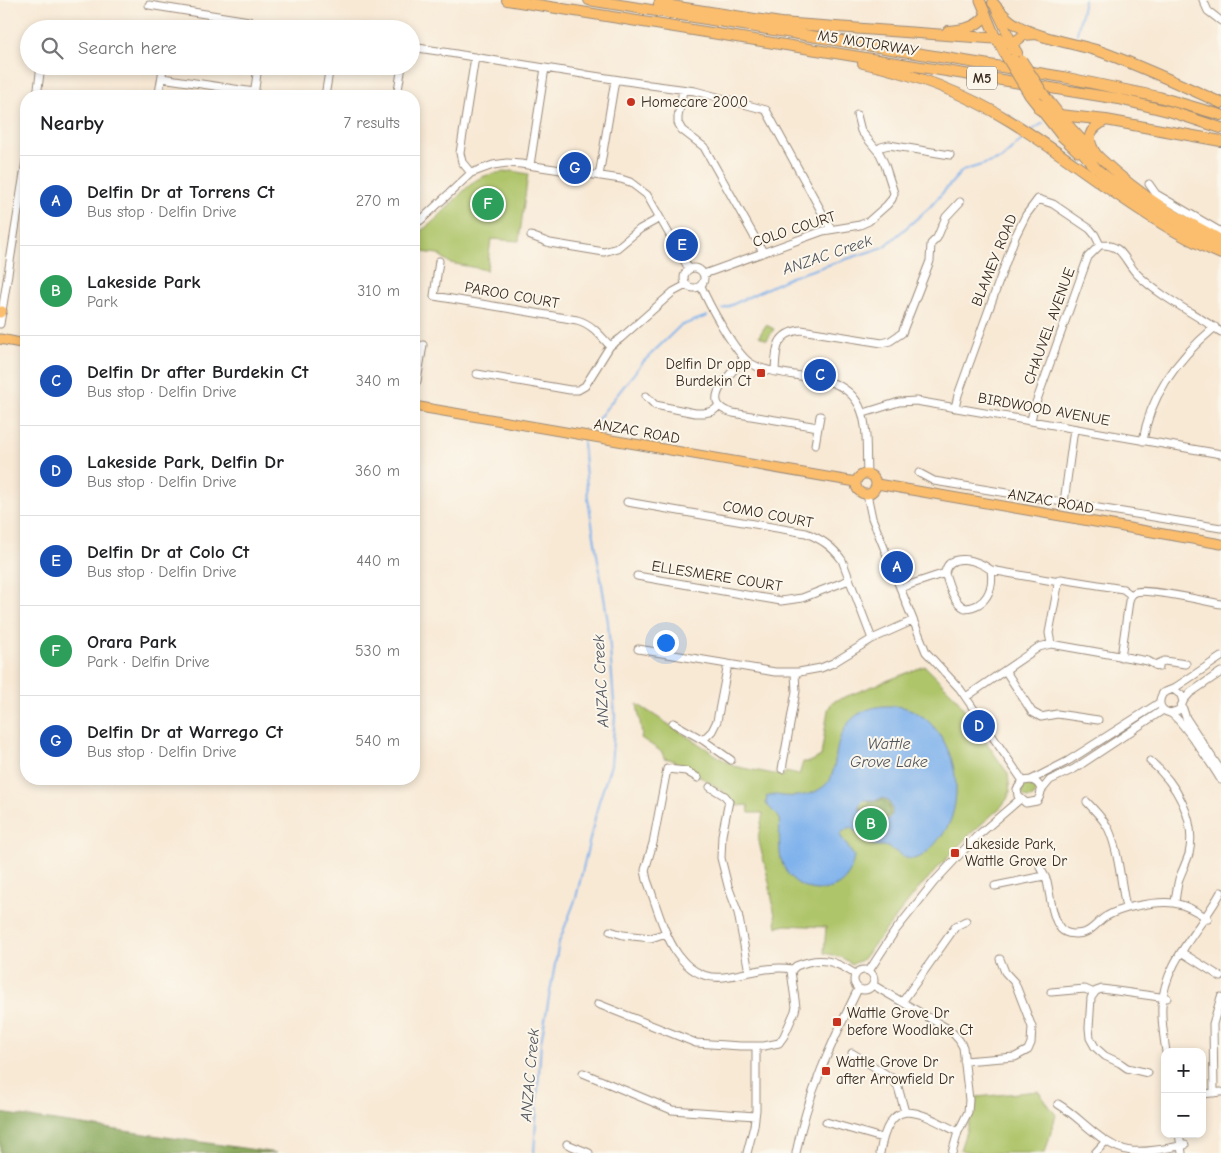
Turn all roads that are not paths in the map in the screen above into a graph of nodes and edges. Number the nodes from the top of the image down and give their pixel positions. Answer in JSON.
{"nodes":[{"id":1,"x":507,"y":0,"type":"edge"},
{"id":2,"x":589,"y":0,"type":"edge"},
{"id":3,"x":631,"y":0,"type":"edge"},
{"id":4,"x":980,"y":0,"type":"edge"},
{"id":5,"x":1203,"y":0,"type":"edge"},
{"id":6,"x":992,"y":2,"type":"edge"},
{"id":7,"x":149,"y":5,"type":"dead end"},
{"id":8,"x":986,"y":15,"type":"junction"},
{"id":9,"x":243,"y":20,"type":"edge"},
{"id":10,"x":1221,"y":21,"type":"edge"},
{"id":11,"x":927,"y":34,"type":"junction"},
{"id":12,"x":1042,"y":35,"type":"junction"},
{"id":13,"x":744,"y":38,"type":"junction"},
{"id":14,"x":996,"y":38,"type":"junction"},
{"id":15,"x":420,"y":48,"type":"edge"},
{"id":16,"x":1013,"y":53,"type":"junction"},
{"id":17,"x":475,"y":57,"type":"junction"},
{"id":18,"x":545,"y":68,"type":"junction"},
{"id":19,"x":40,"y":75,"type":"edge"},
{"id":20,"x":162,"y":75,"type":"edge"},
{"id":21,"x":257,"y":75,"type":"edge"},
{"id":22,"x":328,"y":75,"type":"edge"},
{"id":23,"x":400,"y":75,"type":"edge"},
{"id":24,"x":162,"y":78,"type":"junction"},
{"id":25,"x":615,"y":80,"type":"junction"},
{"id":26,"x":38,"y":90,"type":"edge"},
{"id":27,"x":160,"y":90,"type":"edge"},
{"id":28,"x":231,"y":90,"type":"edge"},
{"id":29,"x":255,"y":90,"type":"edge"},
{"id":30,"x":326,"y":90,"type":"edge"},
{"id":31,"x":398,"y":90,"type":"edge"},
{"id":32,"x":683,"y":90,"type":"junction"},
{"id":33,"x":1037,"y":96,"type":"junction"},
{"id":34,"x":1221,"y":104,"type":"edge"},
{"id":35,"x":1039,"y":109,"type":"junction"},
{"id":36,"x":857,"y":115,"type":"dead end"},
{"id":37,"x":1055,"y":115,"type":"junction"},
{"id":38,"x":1221,"y":115,"type":"edge"},
{"id":39,"x":1106,"y":120,"type":"junction"},
{"id":40,"x":1221,"y":128,"type":"edge"},
{"id":41,"x":1221,"y":141,"type":"edge"},
{"id":42,"x":877,"y":150,"type":"junction"},
{"id":43,"x":950,"y":155,"type":"dead end"},
{"id":44,"x":1098,"y":156,"type":"junction"},
{"id":45,"x":530,"y":165,"type":"junction"},
{"id":46,"x":1095,"y":167,"type":"junction"},
{"id":47,"x":472,"y":173,"type":"junction"},
{"id":48,"x":599,"y":176,"type":"junction"},
{"id":49,"x":1149,"y":184,"type":"dead end"},
{"id":50,"x":20,"y":197,"type":"edge"},
{"id":51,"x":960,"y":202,"type":"dead end"},
{"id":52,"x":660,"y":218,"type":"junction"},
{"id":53,"x":420,"y":221,"type":"edge"},
{"id":54,"x":831,"y":229,"type":"junction"},
{"id":55,"x":1221,"y":232,"type":"edge"},
{"id":56,"x":531,"y":236,"type":"dead end"},
{"id":57,"x":1221,"y":240,"type":"edge"},
{"id":58,"x":1100,"y":245,"type":"junction"},
{"id":59,"x":1221,"y":249,"type":"edge"},
{"id":60,"x":763,"y":252,"type":"junction"},
{"id":61,"x":1221,"y":254,"type":"edge"},
{"id":62,"x":439,"y":261,"type":"dead end"},
{"id":63,"x":689,"y":269,"type":"junction"},
{"id":64,"x":704,"y":274,"type":"junction"},
{"id":65,"x":686,"y":285,"type":"junction"},
{"id":66,"x":701,"y":286,"type":"junction"},
{"id":67,"x":1,"y":312,"type":"edge"},
{"id":68,"x":0,"y":324,"type":"edge"},
{"id":69,"x":1218,"y":330,"type":"edge"},
{"id":70,"x":0,"y":340,"type":"edge"},
{"id":71,"x":20,"y":343,"type":"edge"},
{"id":72,"x":424,"y":345,"type":"dead end"},
{"id":73,"x":610,"y":346,"type":"junction"},
{"id":74,"x":420,"y":355,"type":"edge"},
{"id":75,"x":744,"y":358,"type":"junction"},
{"id":76,"x":775,"y":372,"type":"junction"},
{"id":77,"x":477,"y":374,"type":"dead end"},
{"id":78,"x":646,"y":396,"type":"dead end"},
{"id":79,"x":719,"y":406,"type":"junction"},
{"id":80,"x":420,"y":407,"type":"edge"},
{"id":81,"x":955,"y":408,"type":"junction"},
{"id":82,"x":864,"y":413,"type":"junction"},
{"id":83,"x":820,"y":416,"type":"dead end"},
{"id":84,"x":1031,"y":421,"type":"junction"},
{"id":85,"x":818,"y":427,"type":"junction"},
{"id":86,"x":1074,"y":429,"type":"junction"},
{"id":87,"x":1143,"y":441,"type":"junction"},
{"id":88,"x":816,"y":445,"type":"dead end"},
{"id":89,"x":1220,"y":452,"type":"edge"},
{"id":90,"x":867,"y":473,"type":"junction"},
{"id":91,"x":919,"y":473,"type":"dead end"},
{"id":92,"x":856,"y":482,"type":"junction"},
{"id":93,"x":877,"y":484,"type":"junction"},
{"id":94,"x":867,"y":494,"type":"junction"},
{"id":95,"x":627,"y":502,"type":"dead end"},
{"id":96,"x":1064,"y":502,"type":"junction"},
{"id":97,"x":1221,"y":528,"type":"edge"},
{"id":98,"x":1221,"y":544,"type":"edge"},
{"id":99,"x":991,"y":570,"type":"junction"},
{"id":100,"x":945,"y":573,"type":"junction"},
{"id":101,"x":637,"y":576,"type":"dead end"},
{"id":102,"x":849,"y":580,"type":"junction"},
{"id":103,"x":1059,"y":582,"type":"junction"},
{"id":104,"x":900,"y":588,"type":"junction"},
{"id":105,"x":1131,"y":595,"type":"junction"},
{"id":106,"x":1221,"y":604,"type":"edge"},
{"id":107,"x":912,"y":621,"type":"junction"},
{"id":108,"x":872,"y":639,"type":"junction"},
{"id":109,"x":1051,"y":644,"type":"junction"},
{"id":110,"x":638,"y":649,"type":"dead end"},
{"id":111,"x":1121,"y":656,"type":"junction"},
{"id":112,"x":1221,"y":658,"type":"edge"},
{"id":113,"x":728,"y":664,"type":"junction"},
{"id":114,"x":1186,"y":664,"type":"dead end"},
{"id":115,"x":1005,"y":670,"type":"junction"},
{"id":116,"x":1221,"y":672,"type":"edge"},
{"id":117,"x":795,"y":673,"type":"junction"},
{"id":118,"x":1173,"y":690,"type":"junction"},
{"id":119,"x":966,"y":697,"type":"junction"},
{"id":120,"x":1159,"y":703,"type":"junction"},
{"id":121,"x":1183,"y":703,"type":"junction"},
{"id":122,"x":1167,"y":712,"type":"junction"},
{"id":123,"x":1098,"y":720,"type":"dead end"},
{"id":124,"x":673,"y":723,"type":"dead end"},
{"id":125,"x":703,"y":740,"type":"junction"},
{"id":126,"x":731,"y":760,"type":"dead end"},
{"id":127,"x":1150,"y":761,"type":"dead end"},
{"id":128,"x":1219,"y":768,"type":"edge"},
{"id":129,"x":782,"y":770,"type":"dead end"},
{"id":130,"x":698,"y":778,"type":"dead end"},
{"id":131,"x":1027,"y":780,"type":"junction"},
{"id":132,"x":1221,"y":780,"type":"edge"},
{"id":133,"x":710,"y":787,"type":"dead end"},
{"id":134,"x":1041,"y":790,"type":"junction"},
{"id":135,"x":1020,"y":800,"type":"junction"},
{"id":136,"x":1087,"y":802,"type":"dead end"},
{"id":137,"x":1040,"y":867,"type":"dead end"},
{"id":138,"x":1044,"y":876,"type":"junction"},
{"id":139,"x":995,"y":886,"type":"dead end"},
{"id":140,"x":1221,"y":896,"type":"edge"},
{"id":141,"x":1175,"y":902,"type":"junction"},
{"id":142,"x":1126,"y":908,"type":"junction"},
{"id":143,"x":1207,"y":918,"type":"junction"},
{"id":144,"x":966,"y":921,"type":"dead end"},
{"id":145,"x":610,"y":931,"type":"dead end"},
{"id":146,"x":666,"y":933,"type":"junction"},
{"id":147,"x":1183,"y":954,"type":"junction"},
{"id":148,"x":1000,"y":959,"type":"dead end"},
{"id":149,"x":792,"y":969,"type":"junction"},
{"id":150,"x":869,"y":971,"type":"junction"},
{"id":151,"x":749,"y":972,"type":"junction"},
{"id":152,"x":855,"y":974,"type":"junction"},
{"id":153,"x":1221,"y":977,"type":"edge"},
{"id":154,"x":873,"y":984,"type":"junction"},
{"id":155,"x":858,"y":989,"type":"junction"},
{"id":156,"x":1050,"y":992,"type":"dead end"},
{"id":157,"x":1094,"y":993,"type":"junction"},
{"id":158,"x":1221,"y":997,"type":"edge"},
{"id":159,"x":1165,"y":998,"type":"junction"},
{"id":160,"x":904,"y":1001,"type":"junction"},
{"id":161,"x":598,"y":1004,"type":"dead end"},
{"id":162,"x":756,"y":1046,"type":"junction"},
{"id":163,"x":1166,"y":1048,"type":"edge"},
{"id":164,"x":1170,"y":1048,"type":"edge"},
{"id":165,"x":852,"y":1053,"type":"dead end"},
{"id":166,"x":964,"y":1062,"type":"junction"},
{"id":167,"x":583,"y":1073,"type":"dead end"},
{"id":168,"x":1148,"y":1073,"type":"dead end"},
{"id":169,"x":1218,"y":1092,"type":"edge"},
{"id":170,"x":1058,"y":1104,"type":"dead end"},
{"id":171,"x":905,"y":1112,"type":"junction"},
{"id":172,"x":755,"y":1116,"type":"junction"},
{"id":173,"x":826,"y":1122,"type":"dead end"},
{"id":174,"x":958,"y":1132,"type":"junction"},
{"id":175,"x":882,"y":1138,"type":"junction"},
{"id":176,"x":1106,"y":1141,"type":"junction"},
{"id":177,"x":567,"y":1144,"type":"dead end"},
{"id":178,"x":1183,"y":1148,"type":"edge"},
{"id":179,"x":589,"y":1153,"type":"edge"},
{"id":180,"x":747,"y":1153,"type":"edge"},
{"id":181,"x":796,"y":1153,"type":"edge"},
{"id":182,"x":880,"y":1153,"type":"edge"},
{"id":183,"x":952,"y":1153,"type":"edge"},
{"id":184,"x":1095,"y":1153,"type":"edge"},
{"id":185,"x":1186,"y":1153,"type":"edge"}],
"edges":[{"from":1,"to":13,"type":"highway","name":"M5 MOTORWAY","number":"M5"},
{"from":2,"to":38,"type":"highway","name":"M5 MOTORWAY","number":"M5"},
{"from":3,"to":11,"type":"highway"},
{"from":4,"to":8,"type":"main road"},
{"from":5,"to":10,"type":"street"},
{"from":6,"to":12,"type":"highway"},
{"from":6,"to":16,"type":"main road"},
{"from":7,"to":9,"type":"street"},
{"from":8,"to":11,"type":"highway"},
{"from":8,"to":14,"type":"main road"},
{"from":11,"to":14,"type":"highway"},
{"from":12,"to":16,"type":"highway"},
{"from":12,"to":34,"type":"highway"},
{"from":13,"to":40,"type":"highway","name":"M5 MOTORWAY","number":"M5"},
{"from":13,"to":61,"type":"highway"},
{"from":14,"to":16,"type":"highway"},
{"from":15,"to":17,"type":"street"},
{"from":16,"to":33,"type":"highway","bridge":true},
{"from":17,"to":18,"type":"street"},
{"from":17,"to":47,"type":"street"},
{"from":18,"to":25,"type":"street"},
{"from":18,"to":45,"type":"street"},
{"from":19,"to":26,"type":"street"},
{"from":20,"to":24,"type":"street"},
{"from":21,"to":29,"type":"street"},
{"from":22,"to":30,"type":"street"},
{"from":23,"to":31,"type":"street"},
{"from":24,"to":27,"type":"street"},
{"from":24,"to":28,"type":"street"},
{"from":25,"to":32,"type":"street"},
{"from":25,"to":48,"type":"street"},
{"from":32,"to":54,"type":"street"},
{"from":32,"to":60,"type":"street"},
{"from":33,"to":35,"type":"main road"},
{"from":33,"to":37,"type":"highway"},
{"from":35,"to":37,"type":"highway"},
{"from":35,"to":46,"type":"main road"},
{"from":36,"to":42,"type":"street","name":"COLO COURT"},
{"from":37,"to":39,"type":"highway"},
{"from":37,"to":44,"type":"main road"},
{"from":37,"to":46,"type":"highway"},
{"from":39,"to":41,"type":"highway"},
{"from":39,"to":44,"type":"highway"},
{"from":42,"to":43,"type":"street"},
{"from":42,"to":54,"type":"street","name":"COLO COURT"},
{"from":44,"to":57,"type":"main road"},
{"from":45,"to":47,"type":"street"},
{"from":45,"to":48,"type":"street"},
{"from":46,"to":59,"type":"main road"},
{"from":47,"to":53,"type":"street"},
{"from":48,"to":52,"type":"street"},
{"from":49,"to":55,"type":"street"},
{"from":50,"to":67,"type":"street"},
{"from":51,"to":76,"type":"street"},
{"from":52,"to":56,"type":"street"},
{"from":52,"to":63,"type":"street"},
{"from":54,"to":60,"type":"street","name":"COLO COURT"},
{"from":58,"to":69,"type":"street"},
{"from":58,"to":81,"type":"street","name":"BLAMEY ROAD"},
{"from":58,"to":84,"type":"street","name":"CHAUVEL AVENUE"},
{"from":60,"to":64,"type":"street","name":"COLO COURT"},
{"from":62,"to":73,"type":"street","name":"PAROO COURT"},
{"from":63,"to":64,"type":"street"},
{"from":63,"to":65,"type":"street"},
{"from":64,"to":66,"type":"street"},
{"from":65,"to":66,"type":"street"},
{"from":65,"to":73,"type":"street"},
{"from":66,"to":75,"type":"street"},
{"from":67,"to":68,"type":"street"},
{"from":69,"to":87,"type":"street"},
{"from":70,"to":71,"type":"main road"},
{"from":72,"to":74,"type":"street"},
{"from":73,"to":77,"type":"street"},
{"from":75,"to":76,"type":"street"},
{"from":75,"to":79,"type":"street"},
{"from":76,"to":82,"type":"street"},
{"from":78,"to":79,"type":"street"},
{"from":79,"to":85,"type":"street"},
{"from":80,"to":92,"type":"main road","name":"ANZAC ROAD"},
{"from":81,"to":82,"type":"street","name":"BIRDWOOD AVENUE"},
{"from":81,"to":84,"type":"street","name":"BIRDWOOD AVENUE"},
{"from":82,"to":90,"type":"street"},
{"from":83,"to":85,"type":"street"},
{"from":84,"to":86,"type":"street","name":"BIRDWOOD AVENUE"},
{"from":85,"to":88,"type":"street"},
{"from":86,"to":87,"type":"street","name":"BIRDWOOD AVENUE"},
{"from":86,"to":96,"type":"street"},
{"from":87,"to":89,"type":"street","name":"BIRDWOOD AVENUE"},
{"from":90,"to":92,"type":"main road"},
{"from":90,"to":93,"type":"main road"},
{"from":91,"to":96,"type":"street"},
{"from":92,"to":94,"type":"main road"},
{"from":93,"to":94,"type":"main road"},
{"from":93,"to":98,"type":"main road","name":"ANZAC ROAD"},
{"from":94,"to":104,"type":"street"},
{"from":95,"to":102,"type":"street","name":"COMO COURT"},
{"from":96,"to":97,"type":"street"},
{"from":99,"to":100,"type":"street"},
{"from":99,"to":100,"type":"street"},
{"from":99,"to":103,"type":"street"},
{"from":100,"to":104,"type":"street"},
{"from":101,"to":102,"type":"street","name":"ELLESMERE COURT"},
{"from":102,"to":108,"type":"street","name":"COMO COURT"},
{"from":103,"to":105,"type":"street"},
{"from":103,"to":109,"type":"street"},
{"from":104,"to":107,"type":"street"},
{"from":105,"to":106,"type":"street"},
{"from":105,"to":111,"type":"street"},
{"from":107,"to":108,"type":"street"},
{"from":107,"to":119,"type":"street"},
{"from":108,"to":117,"type":"street"},
{"from":109,"to":111,"type":"street"},
{"from":109,"to":115,"type":"street"},
{"from":110,"to":113,"type":"street"},
{"from":111,"to":114,"type":"street"},
{"from":112,"to":118,"type":"street"},
{"from":113,"to":117,"type":"street"},
{"from":113,"to":125,"type":"street"},
{"from":115,"to":119,"type":"street"},
{"from":115,"to":123,"type":"street"},
{"from":116,"to":121,"type":"street"},
{"from":117,"to":129,"type":"street"},
{"from":118,"to":120,"type":"street"},
{"from":118,"to":121,"type":"street"},
{"from":119,"to":131,"type":"street"},
{"from":120,"to":122,"type":"street"},
{"from":120,"to":131,"type":"street"},
{"from":121,"to":122,"type":"street"},
{"from":121,"to":128,"type":"street"},
{"from":122,"to":128,"type":"street"},
{"from":122,"to":134,"type":"street"},
{"from":124,"to":125,"type":"street"},
{"from":125,"to":126,"type":"street"},
{"from":127,"to":141,"type":"street"},
{"from":128,"to":132,"type":"street"},
{"from":130,"to":146,"type":"street"},
{"from":131,"to":134,"type":"street"},
{"from":131,"to":135,"type":"street"},
{"from":133,"to":151,"type":"street"},
{"from":134,"to":135,"type":"street"},
{"from":135,"to":150,"type":"street"},
{"from":136,"to":142,"type":"street"},
{"from":137,"to":138,"type":"street"},
{"from":138,"to":139,"type":"street"},
{"from":138,"to":142,"type":"street"},
{"from":140,"to":143,"type":"street"},
{"from":141,"to":142,"type":"street"},
{"from":141,"to":143,"type":"street"},
{"from":143,"to":147,"type":"street"},
{"from":144,"to":160,"type":"street"},
{"from":145,"to":146,"type":"street"},
{"from":146,"to":151,"type":"street"},
{"from":147,"to":153,"type":"street"},
{"from":147,"to":159,"type":"street"},
{"from":148,"to":166,"type":"street"},
{"from":149,"to":151,"type":"street"},
{"from":149,"to":152,"type":"street"},
{"from":149,"to":162,"type":"street"},
{"from":150,"to":152,"type":"street"},
{"from":150,"to":154,"type":"street"},
{"from":152,"to":155,"type":"street"},
{"from":154,"to":155,"type":"street"},
{"from":154,"to":160,"type":"street"},
{"from":155,"to":181,"type":"street"},
{"from":156,"to":157,"type":"street"},
{"from":157,"to":159,"type":"street"},
{"from":157,"to":168,"type":"street"},
{"from":158,"to":169,"type":"street"},
{"from":159,"to":163,"type":"street"},
{"from":159,"to":164,"type":"street"},
{"from":160,"to":166,"type":"street"},
{"from":161,"to":162,"type":"street"},
{"from":162,"to":172,"type":"street"},
{"from":165,"to":171,"type":"street"},
{"from":166,"to":174,"type":"street"},
{"from":167,"to":172,"type":"street"},
{"from":170,"to":176,"type":"street"},
{"from":171,"to":174,"type":"street"},
{"from":171,"to":175,"type":"street"},
{"from":172,"to":180,"type":"street"},
{"from":173,"to":175,"type":"street"},
{"from":174,"to":183,"type":"street"},
{"from":175,"to":182,"type":"street"},
{"from":176,"to":178,"type":"street"},
{"from":176,"to":184,"type":"street"},
{"from":177,"to":179,"type":"street"},
{"from":178,"to":185,"type":"street"}]}
